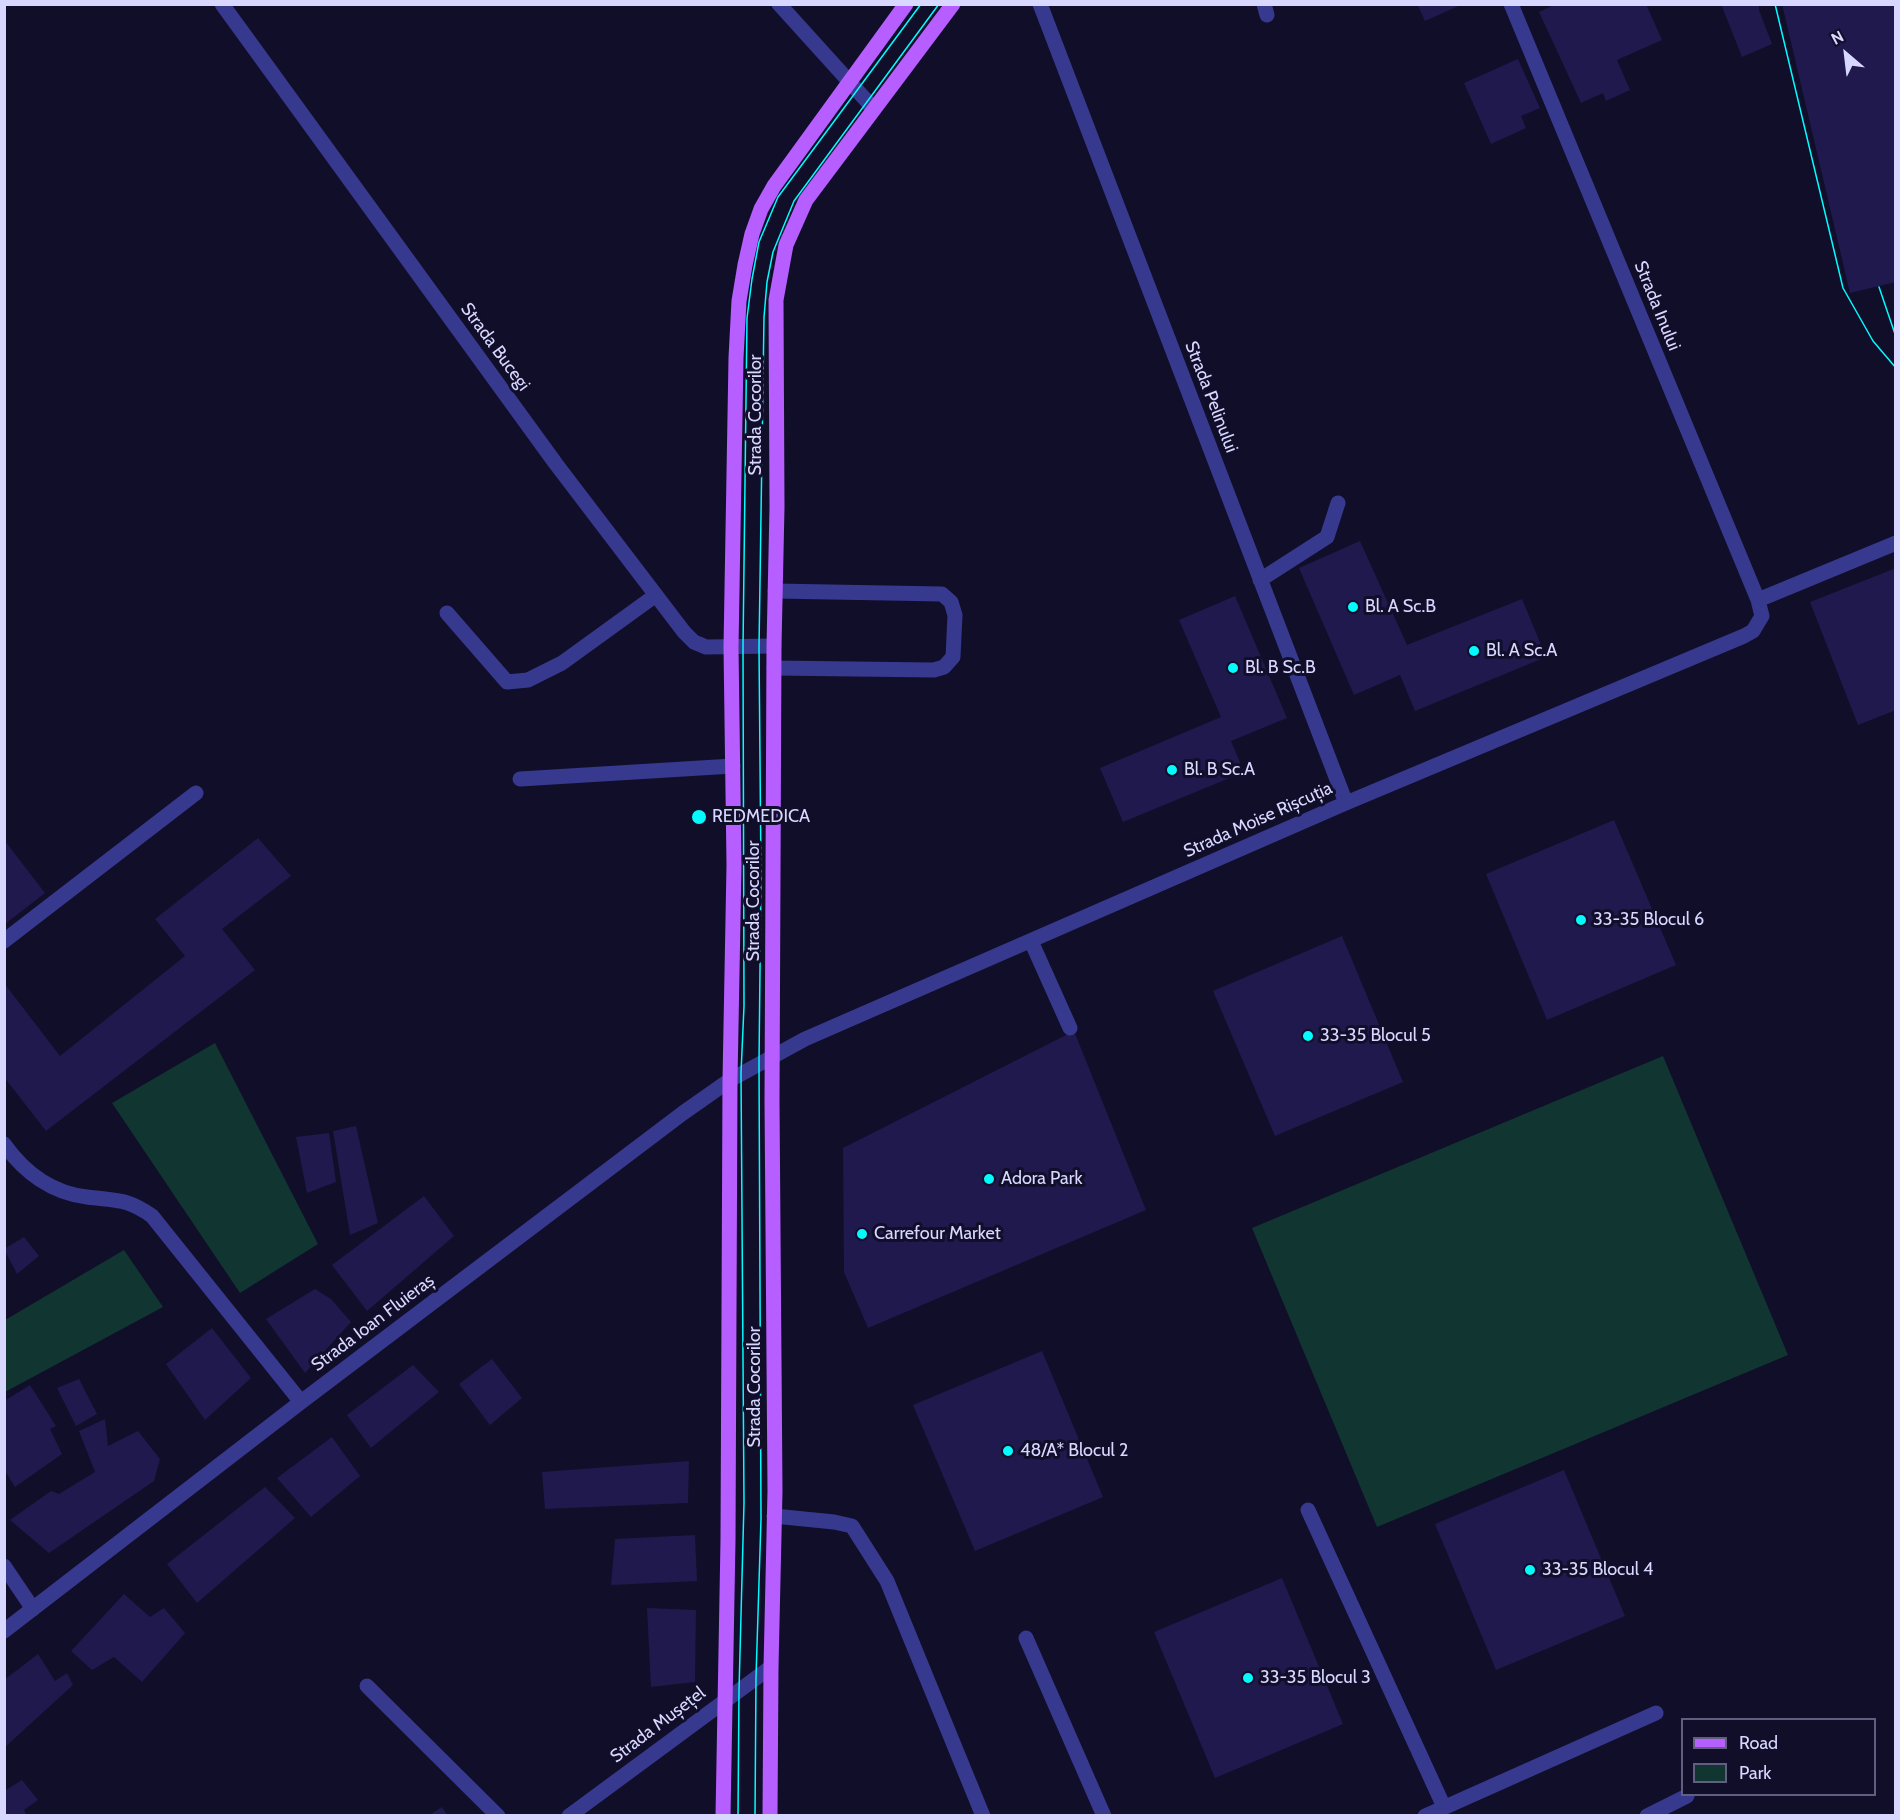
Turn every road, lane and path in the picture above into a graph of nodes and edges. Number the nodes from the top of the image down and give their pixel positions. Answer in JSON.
{"nodes":[{"id":1,"x":222,"y":4,"type":"edge"},
{"id":2,"x":779,"y":4,"type":"edge"},
{"id":3,"x":906,"y":4,"type":"edge"},
{"id":4,"x":953,"y":4,"type":"edge"},
{"id":5,"x":1040,"y":4,"type":"edge"},
{"id":6,"x":1511,"y":4,"type":"edge"},
{"id":7,"x":850,"y":83,"type":"junction"},
{"id":8,"x":874,"y":109,"type":"junction"},
{"id":9,"x":1338,"y":503,"type":"dead end"},
{"id":10,"x":1896,"y":543,"type":"edge"},
{"id":11,"x":1260,"y":580,"type":"junction"},
{"id":12,"x":775,"y":591,"type":"junction"},
{"id":13,"x":656,"y":595,"type":"junction"},
{"id":14,"x":1758,"y":600,"type":"junction"},
{"id":15,"x":447,"y":613,"type":"dead end"},
{"id":16,"x":1759,"y":624,"type":"joint"},
{"id":17,"x":774,"y":646,"type":"junction"},
{"id":18,"x":731,"y":647,"type":"junction"},
{"id":19,"x":774,"y":668,"type":"junction"},
{"id":20,"x":733,"y":766,"type":"junction"},
{"id":21,"x":520,"y":779,"type":"dead end"},
{"id":22,"x":196,"y":793,"type":"dead end"},
{"id":23,"x":1346,"y":803,"type":"junction"},
{"id":24,"x":4,"y":941,"type":"edge"},
{"id":25,"x":1031,"y":941,"type":"junction"},
{"id":26,"x":1070,"y":1028,"type":"dead end"},
{"id":27,"x":773,"y":1056,"type":"junction"},
{"id":28,"x":730,"y":1080,"type":"junction"},
{"id":29,"x":4,"y":1144,"type":"edge"},
{"id":30,"x":301,"y":1402,"type":"junction"},
{"id":31,"x":1308,"y":1510,"type":"dead end"},
{"id":32,"x":774,"y":1516,"type":"junction"},
{"id":33,"x":4,"y":1566,"type":"edge"},
{"id":34,"x":33,"y":1609,"type":"junction"},
{"id":35,"x":4,"y":1631,"type":"edge"},
{"id":36,"x":1026,"y":1638,"type":"dead end"},
{"id":37,"x":771,"y":1667,"type":"junction"},
{"id":38,"x":367,"y":1686,"type":"dead end"},
{"id":39,"x":725,"y":1699,"type":"junction"},
{"id":40,"x":1656,"y":1713,"type":"dead end"},
{"id":41,"x":1687,"y":1796,"type":"edge"},
{"id":42,"x":1444,"y":1807,"type":"junction"},
{"id":43,"x":498,"y":1815,"type":"edge"},
{"id":44,"x":569,"y":1815,"type":"edge"},
{"id":45,"x":723,"y":1815,"type":"edge"},
{"id":46,"x":770,"y":1815,"type":"edge"},
{"id":47,"x":982,"y":1815,"type":"edge"},
{"id":48,"x":1104,"y":1815,"type":"edge"},
{"id":49,"x":1425,"y":1815,"type":"edge"},
{"id":50,"x":1647,"y":1815,"type":"edge"}],
"edges":[{"from":1,"to":13,"type":"street","name":"Strada Bucegi"},
{"from":2,"to":7,"type":"street"},
{"from":3,"to":7,"type":"main road","name":"Strada Cocorilor"},
{"from":4,"to":8,"type":"main road","name":"Strada Cocorilor"},
{"from":5,"to":11,"type":"street","name":"Strada Pelinului"},
{"from":6,"to":14,"type":"street","name":"Strada Inului"},
{"from":7,"to":8,"type":"street"},
{"from":7,"to":18,"type":"main road","name":"Strada Cocorilor"},
{"from":8,"to":12,"type":"main road","name":"Strada Cocorilor"},
{"from":9,"to":11,"type":"street"},
{"from":10,"to":14,"type":"street"},
{"from":11,"to":23,"type":"street","name":"Strada Pelinului"},
{"from":12,"to":17,"type":"main road","name":"Strada Cocorilor"},
{"from":12,"to":19,"type":"street"},
{"from":13,"to":15,"type":"street"},
{"from":13,"to":18,"type":"street","name":"Strada Bucegi"},
{"from":14,"to":16,"type":"street","name":"Strada Inului"},
{"from":16,"to":23,"type":"street","name":"Strada Moise Rișcuția"},
{"from":17,"to":18,"type":"street","name":"Strada Bucegi"},
{"from":17,"to":19,"type":"main road","name":"Strada Cocorilor"},
{"from":18,"to":20,"type":"main road","name":"Strada Cocorilor"},
{"from":19,"to":27,"type":"main road","name":"Strada Cocorilor"},
{"from":20,"to":21,"type":"street"},
{"from":20,"to":28,"type":"main road","name":"Strada Cocorilor"},
{"from":22,"to":24,"type":"street"},
{"from":23,"to":25,"type":"street","name":"Strada Moise Rișcuția"},
{"from":25,"to":26,"type":"street"},
{"from":25,"to":27,"type":"street","name":"Strada Moise Rișcuția"},
{"from":27,"to":28,"type":"street","name":"Strada Ioan Fluieraș"},
{"from":27,"to":32,"type":"main road","name":"Strada Cocorilor"},
{"from":28,"to":30,"type":"street","name":"Strada Ioan Fluieraș"},
{"from":28,"to":39,"type":"main road","name":"Strada Cocorilor"},
{"from":29,"to":30,"type":"street"},
{"from":30,"to":34,"type":"street","name":"Strada Ioan Fluieraș"},
{"from":31,"to":42,"type":"street"},
{"from":32,"to":37,"type":"main road","name":"Strada Cocorilor"},
{"from":32,"to":47,"type":"street"},
{"from":33,"to":34,"type":"street"},
{"from":34,"to":35,"type":"street","name":"Strada Ioan Fluieraș"},
{"from":36,"to":48,"type":"street"},
{"from":37,"to":39,"type":"street","name":"Strada Mușețel"},
{"from":37,"to":46,"type":"main road","name":"Strada Cocorilor"},
{"from":38,"to":43,"type":"street"},
{"from":39,"to":44,"type":"street","name":"Strada Mușețel"},
{"from":39,"to":45,"type":"main road","name":"Strada Cocorilor"},
{"from":40,"to":42,"type":"street"},
{"from":41,"to":50,"type":"street"},
{"from":42,"to":49,"type":"street"}]}
